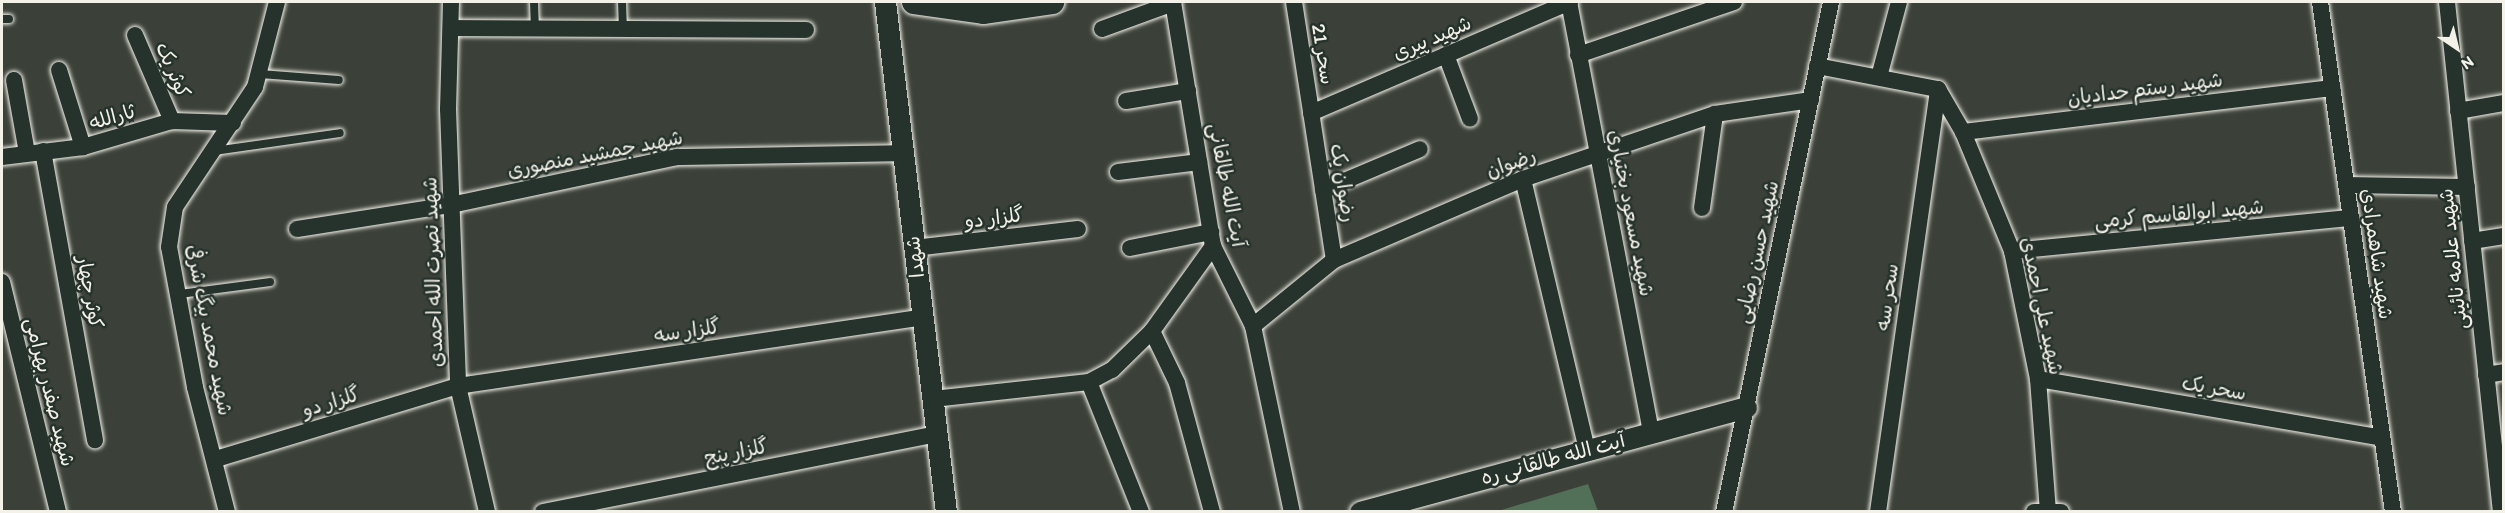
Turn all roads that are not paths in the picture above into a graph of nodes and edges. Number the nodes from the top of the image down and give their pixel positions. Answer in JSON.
{"nodes":[{"id":1,"x":278,"y":2,"type":"edge"},
{"id":2,"x":451,"y":2,"type":"edge"},
{"id":3,"x":534,"y":2,"type":"edge"},
{"id":4,"x":622,"y":2,"type":"edge"},
{"id":5,"x":885,"y":2,"type":"edge"},
{"id":6,"x":914,"y":2,"type":"edge"},
{"id":7,"x":1052,"y":2,"type":"edge"},
{"id":8,"x":1173,"y":2,"type":"edge"},
{"id":9,"x":1294,"y":2,"type":"edge"},
{"id":10,"x":1569,"y":2,"type":"edge"},
{"id":11,"x":1734,"y":2,"type":"edge"},
{"id":12,"x":1831,"y":2,"type":"edge"},
{"id":13,"x":1899,"y":2,"type":"edge"},
{"id":14,"x":2320,"y":2,"type":"edge"},
{"id":15,"x":2447,"y":2,"type":"edge"},
{"id":16,"x":453,"y":28,"type":"junction"},
{"id":17,"x":535,"y":28,"type":"junction"},
{"id":18,"x":623,"y":28,"type":"junction"},
{"id":19,"x":1102,"y":29,"type":"dead end"},
{"id":20,"x":807,"y":30,"type":"dead end"},
{"id":21,"x":135,"y":36,"type":"dead end"},
{"id":22,"x":1446,"y":55,"type":"junction"},
{"id":23,"x":1578,"y":55,"type":"junction"},
{"id":24,"x":1818,"y":66,"type":"junction"},
{"id":25,"x":59,"y":70,"type":"dead end"},
{"id":26,"x":260,"y":74,"type":"junction"},
{"id":27,"x":1879,"y":77,"type":"junction"},
{"id":28,"x":14,"y":80,"type":"dead end"},
{"id":29,"x":339,"y":81,"type":"dead end"},
{"id":30,"x":1938,"y":88,"type":"junction"},
{"id":31,"x":2332,"y":88,"type":"junction"},
{"id":32,"x":1188,"y":91,"type":"junction"},
{"id":33,"x":1810,"y":100,"type":"junction"},
{"id":34,"x":1126,"y":101,"type":"dead end"},
{"id":35,"x":2504,"y":103,"type":"edge"},
{"id":36,"x":2458,"y":111,"type":"junction"},
{"id":37,"x":1311,"y":113,"type":"junction"},
{"id":38,"x":1715,"y":114,"type":"junction"},
{"id":39,"x":1470,"y":119,"type":"dead end"},
{"id":40,"x":172,"y":121,"type":"junction"},
{"id":41,"x":233,"y":123,"type":"junction"},
{"id":42,"x":1963,"y":132,"type":"junction"},
{"id":43,"x":340,"y":133,"type":"dead end"},
{"id":44,"x":83,"y":147,"type":"junction"},
{"id":45,"x":1420,"y":148,"type":"dead end"},
{"id":46,"x":214,"y":151,"type":"junction"},
{"id":47,"x":35,"y":152,"type":"junction"},
{"id":48,"x":903,"y":153,"type":"junction"},
{"id":49,"x":1599,"y":156,"type":"junction"},
{"id":50,"x":2,"y":157,"type":"edge"},
{"id":51,"x":1199,"y":162,"type":"junction"},
{"id":52,"x":1118,"y":172,"type":"dead end"},
{"id":53,"x":1523,"y":179,"type":"junction"},
{"id":54,"x":2346,"y":184,"type":"junction"},
{"id":55,"x":2466,"y":187,"type":"junction"},
{"id":56,"x":1323,"y":190,"type":"junction"},
{"id":57,"x":451,"y":205,"type":"junction"},
{"id":58,"x":1702,"y":208,"type":"dead end"},
{"id":59,"x":2350,"y":218,"type":"junction"},
{"id":60,"x":297,"y":229,"type":"dead end"},
{"id":61,"x":1078,"y":229,"type":"dead end"},
{"id":62,"x":2504,"y":236,"type":"edge"},
{"id":63,"x":1212,"y":239,"type":"junction"},
{"id":64,"x":2472,"y":241,"type":"junction"},
{"id":65,"x":914,"y":248,"type":"junction"},
{"id":66,"x":1130,"y":248,"type":"dead end"},
{"id":67,"x":2012,"y":251,"type":"junction"},
{"id":68,"x":1334,"y":260,"type":"junction"},
{"id":69,"x":2,"y":282,"type":"edge"},
{"id":70,"x":270,"y":282,"type":"dead end"},
{"id":71,"x":180,"y":294,"type":"junction"},
{"id":72,"x":923,"y":317,"type":"junction"},
{"id":73,"x":1253,"y":326,"type":"junction"},
{"id":74,"x":1152,"y":331,"type":"junction"},
{"id":75,"x":2504,"y":372,"type":"edge"},
{"id":76,"x":2486,"y":375,"type":"junction"},
{"id":77,"x":2038,"y":379,"type":"junction"},
{"id":78,"x":1089,"y":382,"type":"junction"},
{"id":79,"x":458,"y":386,"type":"junction"},
{"id":80,"x":933,"y":399,"type":"junction"},
{"id":81,"x":1746,"y":408,"type":"junction"},
{"id":82,"x":1651,"y":432,"type":"junction"},
{"id":83,"x":937,"y":434,"type":"junction"},
{"id":84,"x":2382,"y":438,"type":"junction"},
{"id":85,"x":95,"y":440,"type":"dead end"},
{"id":86,"x":1587,"y":449,"type":"junction"},
{"id":87,"x":216,"y":459,"type":"junction"},
{"id":88,"x":2048,"y":511,"type":"edge"},
{"id":89,"x":58,"y":512,"type":"edge"},
{"id":90,"x":227,"y":512,"type":"edge"},
{"id":91,"x":487,"y":512,"type":"edge"},
{"id":92,"x":543,"y":512,"type":"edge"},
{"id":93,"x":946,"y":512,"type":"edge"},
{"id":94,"x":1140,"y":512,"type":"edge"},
{"id":95,"x":1212,"y":512,"type":"edge"},
{"id":96,"x":1292,"y":512,"type":"edge"},
{"id":97,"x":1360,"y":512,"type":"edge"},
{"id":98,"x":1724,"y":512,"type":"edge"},
{"id":99,"x":1878,"y":512,"type":"edge"},
{"id":100,"x":2392,"y":512,"type":"edge"},
{"id":101,"x":2501,"y":512,"type":"edge"}],
"edges":[{"from":1,"to":26,"type":"street","name":"شهید محمد بیگ شرفی"},
{"from":2,"to":16,"type":"street","name":"شهید نصرت الله احمدی"},
{"from":3,"to":17,"type":"lane"},
{"from":4,"to":18,"type":"lane"},
{"from":5,"to":48,"type":"street","name":"شهدا"},
{"from":6,"to":7,"type":"main road"},
{"from":8,"to":19,"type":"street"},
{"from":8,"to":32,"type":"street","name":"آیت الله طالقانی"},
{"from":9,"to":37,"type":"street","name":"سحر 21"},
{"from":10,"to":22,"type":"street","name":"شهید پیری"},
{"from":10,"to":23,"type":"street","name":"شهید مسعود بختیاری"},
{"from":11,"to":23,"type":"street"},
{"from":12,"to":24,"type":"street","name":"شهید حسن رضایی"},
{"from":13,"to":27,"type":"street"},
{"from":14,"to":31,"type":"street","name":"شهید شاهمرادی"},
{"from":15,"to":36,"type":"street","name":"شهید علامه‌ نائینی"},
{"from":16,"to":17,"type":"street"},
{"from":16,"to":57,"type":"street","name":"شهید نصرت الله احمدی"},
{"from":17,"to":18,"type":"street"},
{"from":18,"to":20,"type":"street"},
{"from":21,"to":40,"type":"street","name":"کوثر یک"},
{"from":22,"to":37,"type":"street","name":"شهید پیری"},
{"from":22,"to":39,"type":"street"},
{"from":23,"to":49,"type":"street","name":"شهید مسعود بختیاری"},
{"from":24,"to":27,"type":"street"},
{"from":24,"to":33,"type":"street","name":"شهید حسن رضایی"},
{"from":25,"to":44,"type":"street"},
{"from":26,"to":29,"type":"lane"},
{"from":26,"to":41,"type":"street","name":"شهید محمد بیگ شرفی"},
{"from":27,"to":30,"type":"street"},
{"from":28,"to":47,"type":"street","name":"کوثر چهار"},
{"from":30,"to":42,"type":"street","name":"شهید علی احمدی"},
{"from":30,"to":99,"type":"street","name":"سحر سه"},
{"from":31,"to":42,"type":"street","name":"شهید رستم حدادیان"},
{"from":31,"to":54,"type":"street","name":"شهید شاهمرادی"},
{"from":32,"to":34,"type":"street"},
{"from":32,"to":51,"type":"street","name":"آیت الله طالقانی"},
{"from":33,"to":38,"type":"street","name":"رضوان"},
{"from":33,"to":81,"type":"street","name":"شهید حسن رضایی"},
{"from":35,"to":36,"type":"street"},
{"from":36,"to":55,"type":"street","name":"شهید علامه‌ نائینی"},
{"from":37,"to":56,"type":"street","name":"رضوان یک"},
{"from":38,"to":49,"type":"street","name":"رضوان"},
{"from":38,"to":58,"type":"street"},
{"from":40,"to":41,"type":"street","name":"ثارالله"},
{"from":40,"to":44,"type":"street","name":"ثارالله"},
{"from":41,"to":46,"type":"street","name":"شهید محمد بیگ شرفی"},
{"from":42,"to":67,"type":"street","name":"شهید علی احمدی"},
{"from":43,"to":46,"type":"lane"},
{"from":44,"to":47,"type":"street","name":"ثارالله"},
{"from":45,"to":56,"type":"street"},
{"from":46,"to":71,"type":"street","name":"شهید محمد بیگ شرفی"},
{"from":47,"to":50,"type":"street","name":"ثارالله"},
{"from":47,"to":85,"type":"street","name":"کوثر چهار"},
{"from":48,"to":57,"type":"street","name":"شهید جمشید منصوری"},
{"from":48,"to":65,"type":"street","name":"شهدا"},
{"from":49,"to":53,"type":"street","name":"رضوان"},
{"from":49,"to":82,"type":"street","name":"شهید مسعود بختیاری"},
{"from":51,"to":52,"type":"street"},
{"from":51,"to":63,"type":"street","name":"آیت الله طالقانی"},
{"from":53,"to":68,"type":"street","name":"رضوان"},
{"from":53,"to":86,"type":"street"},
{"from":54,"to":55,"type":"street"},
{"from":54,"to":59,"type":"street","name":"شهید شاهمرادی"},
{"from":55,"to":64,"type":"street","name":"شهید علامه‌ نائینی"},
{"from":56,"to":68,"type":"street","name":"رضوان یک"},
{"from":57,"to":60,"type":"street","name":"شهید جمشید منصوری"},
{"from":57,"to":79,"type":"street","name":"شهید نصرت الله احمدی"},
{"from":59,"to":67,"type":"street","name":"شهید ابوالقاسم کرمی"},
{"from":59,"to":84,"type":"street","name":"شهید شاهمرادی"},
{"from":61,"to":65,"type":"street","name":"گلزار دو"},
{"from":62,"to":64,"type":"street"},
{"from":63,"to":66,"type":"street"},
{"from":63,"to":73,"type":"street","name":"آیت الله طالقانی"},
{"from":63,"to":74,"type":"street"},
{"from":64,"to":76,"type":"street","name":"شهید علامه‌ نائینی"},
{"from":65,"to":72,"type":"street","name":"شهدا"},
{"from":67,"to":77,"type":"street","name":"شهید علی احمدی"},
{"from":68,"to":73,"type":"street","name":"رضوان"},
{"from":69,"to":89,"type":"street","name":"شهید صفدر بهرامی"},
{"from":70,"to":71,"type":"lane"},
{"from":71,"to":87,"type":"street","name":"شهید محمد بیگ شرفی"},
{"from":72,"to":79,"type":"street","name":"گلزار سه"},
{"from":72,"to":80,"type":"street","name":"شهدا"},
{"from":73,"to":96,"type":"street","name":"آیت الله طالقانی"},
{"from":74,"to":78,"type":"street"},
{"from":74,"to":95,"type":"street"},
{"from":75,"to":76,"type":"street"},
{"from":76,"to":101,"type":"street","name":"شهید علامه‌ نائینی"},
{"from":77,"to":84,"type":"street","name":"سحر یک"},
{"from":77,"to":88,"type":"street","name":"شهید علی احمدی"},
{"from":78,"to":80,"type":"street"},
{"from":78,"to":94,"type":"street"},
{"from":79,"to":87,"type":"street","name":"گلزار دو"},
{"from":79,"to":91,"type":"street","name":"شهید نصرت الله احمدی"},
{"from":80,"to":83,"type":"street","name":"شهدا"},
{"from":81,"to":82,"type":"street","name":"آیت الله طالقانی ره"},
{"from":81,"to":98,"type":"street","name":"شهید حسن رضایی"},
{"from":82,"to":86,"type":"street","name":"آیت الله طالقانی ره"},
{"from":83,"to":92,"type":"street","name":"گلزار پنج"},
{"from":83,"to":93,"type":"street","name":"شهدا"},
{"from":84,"to":100,"type":"street","name":"شهید شاهمرادی"},
{"from":86,"to":97,"type":"street","name":"آیت الله طالقانی ره"},
{"from":87,"to":90,"type":"street","name":"شهید محمد بیگ شرفی"}]}
